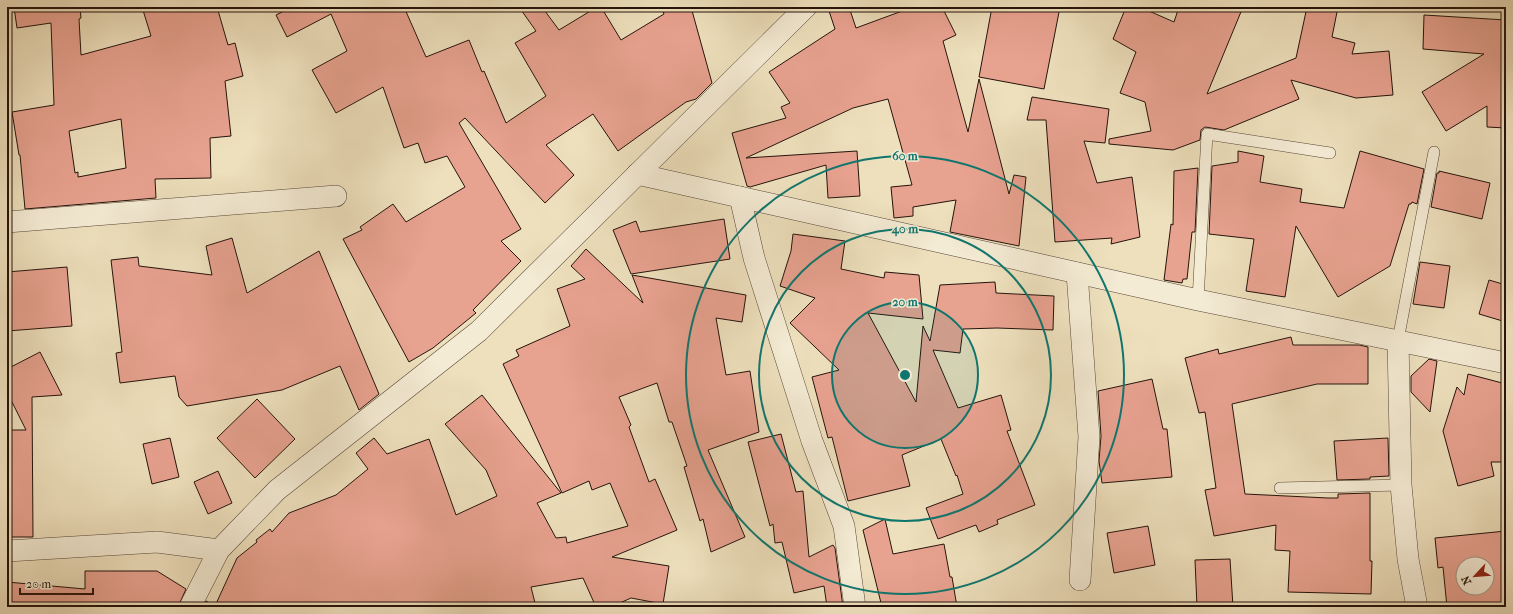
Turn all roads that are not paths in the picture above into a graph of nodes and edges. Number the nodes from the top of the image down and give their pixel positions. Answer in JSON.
{"nodes":[{"id":1,"x":806,"y":7,"type":"edge"},
{"id":2,"x":1434,"y":152,"type":"dead end"},
{"id":3,"x":1330,"y":153,"type":"dead end"},
{"id":4,"x":637,"y":174,"type":"junction"},
{"id":5,"x":336,"y":196,"type":"dead end"},
{"id":6,"x":740,"y":198,"type":"junction"},
{"id":7,"x":7,"y":222,"type":"edge"},
{"id":8,"x":1077,"y":273,"type":"junction"},
{"id":9,"x":1198,"y":300,"type":"junction"},
{"id":10,"x":1398,"y":340,"type":"junction"},
{"id":11,"x":1506,"y":363,"type":"edge"},
{"id":12,"x":1401,"y":485,"type":"junction"},
{"id":13,"x":1280,"y":488,"type":"dead end"},
{"id":14,"x":219,"y":550,"type":"junction"},
{"id":15,"x":7,"y":551,"type":"edge"},
{"id":16,"x":1080,"y":580,"type":"dead end"},
{"id":17,"x":190,"y":607,"type":"edge"},
{"id":18,"x":855,"y":607,"type":"edge"},
{"id":19,"x":1418,"y":607,"type":"edge"}],
"edges":[{"from":1,"to":4,"type":"street"},
{"from":2,"to":10,"type":"lane"},
{"from":3,"to":9,"type":"lane"},
{"from":4,"to":6,"type":"street"},
{"from":4,"to":14,"type":"street"},
{"from":5,"to":7,"type":"street"},
{"from":6,"to":8,"type":"street"},
{"from":6,"to":18,"type":"street"},
{"from":8,"to":9,"type":"street"},
{"from":8,"to":16,"type":"street"},
{"from":9,"to":10,"type":"street"},
{"from":10,"to":11,"type":"street"},
{"from":10,"to":12,"type":"street"},
{"from":12,"to":13,"type":"lane"},
{"from":12,"to":19,"type":"street"},
{"from":14,"to":15,"type":"street"},
{"from":14,"to":17,"type":"street"}]}
